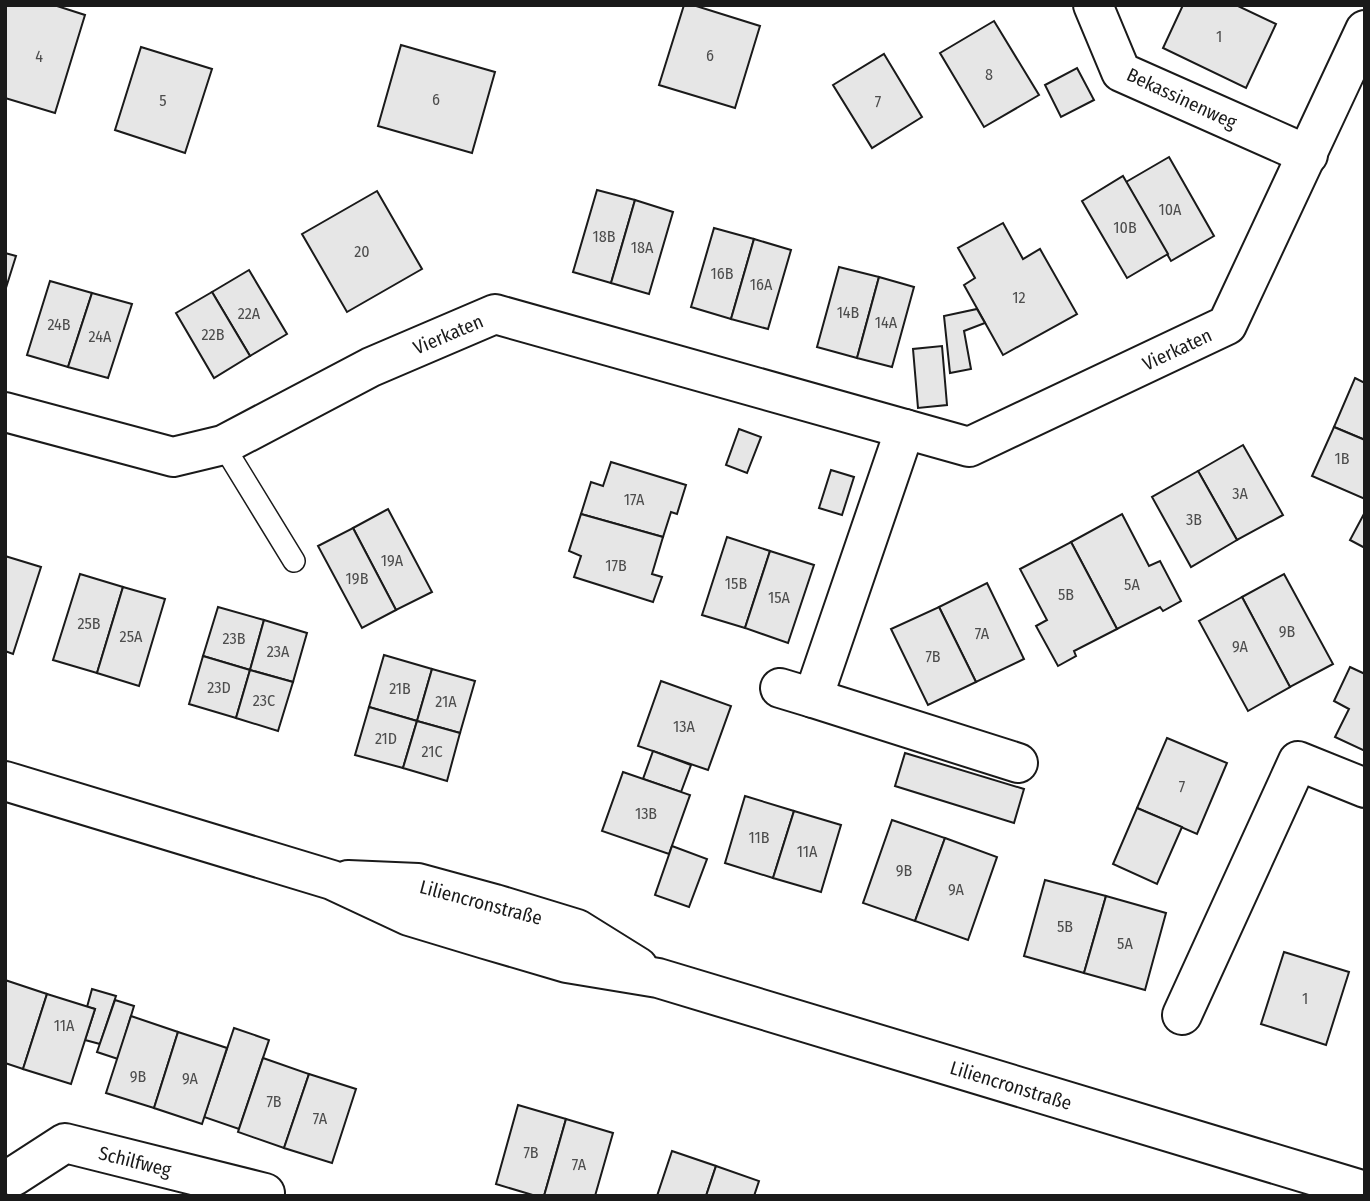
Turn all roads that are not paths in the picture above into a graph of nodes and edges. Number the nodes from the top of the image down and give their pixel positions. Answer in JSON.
{"nodes":[{"id":1,"x":1093,"y":5,"type":"edge"},
{"id":2,"x":1365,"y":30,"type":"edge"},
{"id":3,"x":1308,"y":155,"type":"junction"},
{"id":4,"x":5,"y":412,"type":"edge"},
{"id":5,"x":905,"y":429,"type":"junction"},
{"id":6,"x":223,"y":445,"type":"junction"},
{"id":7,"x":295,"y":561,"type":"dead end"},
{"id":8,"x":1018,"y":763,"type":"dead end"},
{"id":9,"x":5,"y":781,"type":"edge"},
{"id":10,"x":1365,"y":788,"type":"edge"},
{"id":11,"x":1182,"y":1015,"type":"dead end"},
{"id":12,"x":13,"y":1182,"type":"edge"},
{"id":13,"x":1365,"y":1191,"type":"edge"},
{"id":14,"x":265,"y":1193,"type":"dead end"}],
"edges":[{"from":1,"to":3,"type":"street","name":"Bekassinenweg"},
{"from":2,"to":3,"type":"street","name":"Vierkaten"},
{"from":3,"to":5,"type":"street","name":"Vierkaten"},
{"from":4,"to":6,"type":"street","name":"Vierkaten"},
{"from":5,"to":6,"type":"street","name":"Vierkaten"},
{"from":5,"to":8,"type":"street"},
{"from":6,"to":7,"type":"lane"},
{"from":9,"to":13,"type":"street","name":"Liliencronstraße"},
{"from":10,"to":11,"type":"street"},
{"from":12,"to":14,"type":"street","name":"Schilfweg"}]}
